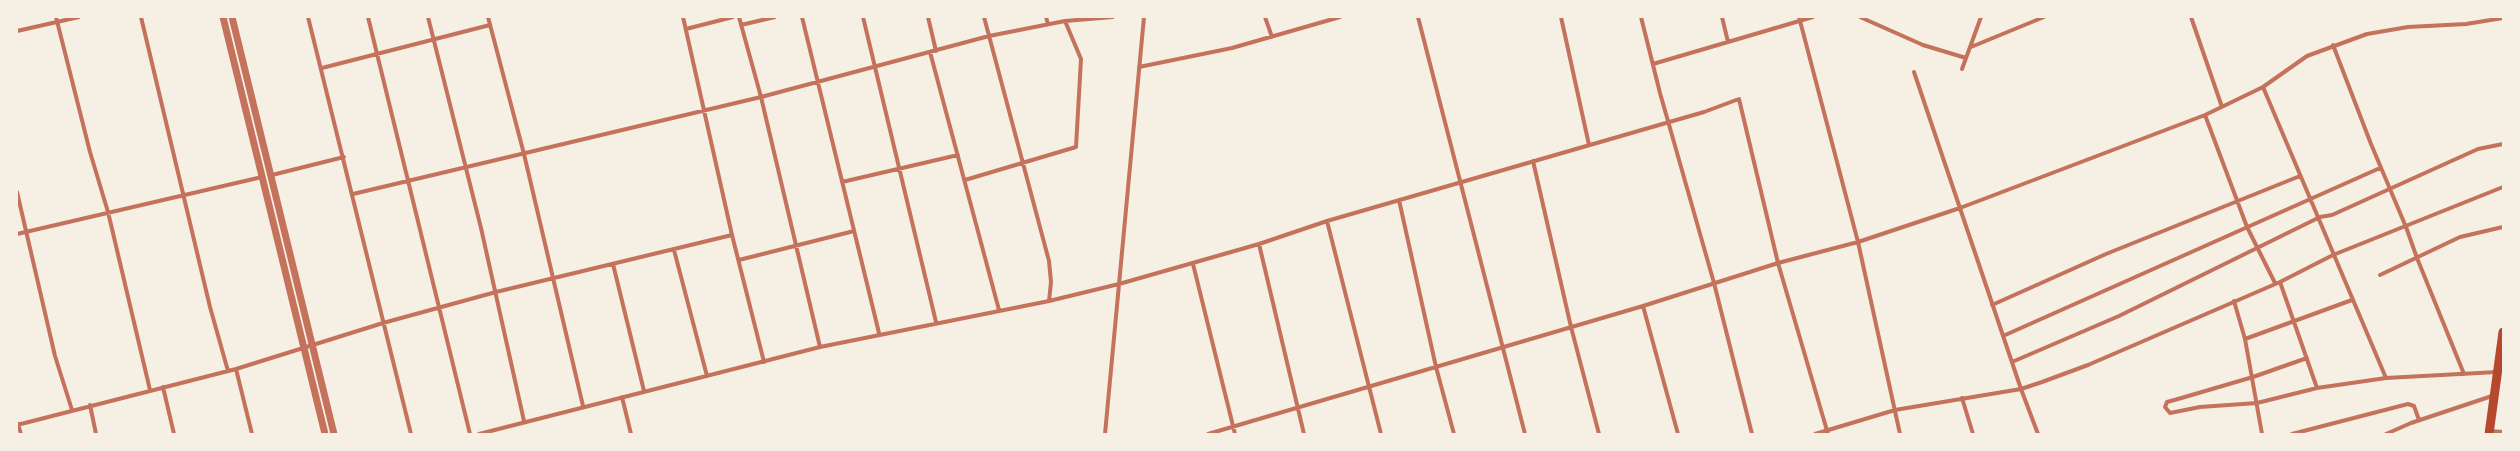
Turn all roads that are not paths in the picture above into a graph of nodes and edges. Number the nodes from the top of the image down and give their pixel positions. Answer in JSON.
{"nodes":[{"id":1,"x":56,"y":17,"type":"edge"},
{"id":2,"x":79,"y":17,"type":"edge"},
{"id":3,"x":142,"y":17,"type":"edge"},
{"id":4,"x":223,"y":17,"type":"edge"},
{"id":5,"x":232,"y":17,"type":"edge"},
{"id":6,"x":308,"y":17,"type":"edge"},
{"id":7,"x":368,"y":17,"type":"edge"},
{"id":8,"x":428,"y":17,"type":"edge"},
{"id":9,"x":488,"y":17,"type":"edge"},
{"id":10,"x":683,"y":17,"type":"edge"},
{"id":11,"x":733,"y":17,"type":"edge"},
{"id":12,"x":739,"y":17,"type":"edge"},
{"id":13,"x":775,"y":17,"type":"edge"},
{"id":14,"x":802,"y":17,"type":"edge"},
{"id":15,"x":862,"y":17,"type":"edge"},
{"id":16,"x":928,"y":17,"type":"edge"},
{"id":17,"x":984,"y":17,"type":"edge"},
{"id":18,"x":1046,"y":17,"type":"edge"},
{"id":19,"x":1112,"y":17,"type":"edge"},
{"id":20,"x":1144,"y":17,"type":"edge"},
{"id":21,"x":1266,"y":17,"type":"edge"},
{"id":22,"x":1340,"y":17,"type":"edge"},
{"id":23,"x":1418,"y":17,"type":"edge"},
{"id":24,"x":1561,"y":17,"type":"edge"},
{"id":25,"x":1641,"y":17,"type":"edge"},
{"id":26,"x":1722,"y":17,"type":"edge"},
{"id":27,"x":1813,"y":17,"type":"edge"},
{"id":28,"x":1860,"y":17,"type":"edge"},
{"id":29,"x":1981,"y":17,"type":"edge"},
{"id":30,"x":2044,"y":17,"type":"edge"},
{"id":31,"x":2191,"y":17,"type":"edge"},
{"id":32,"x":2503,"y":18,"type":"edge"},
{"id":33,"x":1800,"y":19,"type":"edge"},
{"id":34,"x":1065,"y":21,"type":"junction"},
{"id":35,"x":57,"y":22,"type":"junction"},
{"id":36,"x":1048,"y":24,"type":"junction"},
{"id":37,"x":490,"y":25,"type":"junction"},
{"id":38,"x":741,"y":25,"type":"junction"},
{"id":39,"x":686,"y":29,"type":"junction"},
{"id":40,"x":17,"y":32,"type":"edge"},
{"id":41,"x":989,"y":36,"type":"junction"},
{"id":42,"x":1272,"y":37,"type":"junction"},
{"id":43,"x":434,"y":39,"type":"junction"},
{"id":44,"x":1728,"y":42,"type":"junction"},
{"id":45,"x":2333,"y":45,"type":"junction"},
{"id":46,"x":1971,"y":47,"type":"junction"},
{"id":47,"x":936,"y":51,"type":"junction"},
{"id":48,"x":930,"y":52,"type":"junction"},
{"id":49,"x":377,"y":54,"type":"junction"},
{"id":50,"x":1966,"y":58,"type":"junction"},
{"id":51,"x":1652,"y":64,"type":"junction"},
{"id":52,"x":874,"y":67,"type":"junction"},
{"id":53,"x":1139,"y":67,"type":"junction"},
{"id":54,"x":322,"y":68,"type":"junction"},
{"id":55,"x":1962,"y":69,"type":"dead end"},
{"id":56,"x":1914,"y":72,"type":"dead end"},
{"id":57,"x":818,"y":83,"type":"junction"},
{"id":58,"x":2263,"y":86,"type":"junction"},
{"id":59,"x":761,"y":97,"type":"junction"},
{"id":60,"x":2222,"y":107,"type":"junction"},
{"id":61,"x":704,"y":110,"type":"junction"},
{"id":62,"x":2205,"y":116,"type":"junction"},
{"id":63,"x":1669,"y":122,"type":"junction"},
{"id":64,"x":2503,"y":144,"type":"edge"},
{"id":65,"x":1589,"y":145,"type":"junction"},
{"id":66,"x":524,"y":154,"type":"junction"},
{"id":67,"x":958,"y":155,"type":"junction"},
{"id":68,"x":344,"y":157,"type":"junction"},
{"id":69,"x":1533,"y":161,"type":"junction"},
{"id":70,"x":1022,"y":164,"type":"junction"},
{"id":71,"x":466,"y":168,"type":"junction"},
{"id":72,"x":900,"y":168,"type":"junction"},
{"id":73,"x":2380,"y":168,"type":"junction"},
{"id":74,"x":272,"y":175,"type":"junction"},
{"id":75,"x":2300,"y":176,"type":"junction"},
{"id":76,"x":262,"y":177,"type":"junction"},
{"id":77,"x":965,"y":180,"type":"junction"},
{"id":78,"x":410,"y":182,"type":"junction"},
{"id":79,"x":842,"y":182,"type":"junction"},
{"id":80,"x":1461,"y":182,"type":"junction"},
{"id":81,"x":2503,"y":186,"type":"edge"},
{"id":82,"x":2390,"y":187,"type":"junction"},
{"id":83,"x":17,"y":192,"type":"edge"},
{"id":84,"x":353,"y":194,"type":"junction"},
{"id":85,"x":183,"y":195,"type":"junction"},
{"id":86,"x":2311,"y":199,"type":"junction"},
{"id":87,"x":1399,"y":200,"type":"junction"},
{"id":88,"x":2238,"y":202,"type":"junction"},
{"id":89,"x":1960,"y":208,"type":"junction"},
{"id":90,"x":108,"y":212,"type":"junction"},
{"id":91,"x":2320,"y":217,"type":"junction"},
{"id":92,"x":1327,"y":221,"type":"junction"},
{"id":93,"x":2247,"y":227,"type":"junction"},
{"id":94,"x":2406,"y":227,"type":"junction"},
{"id":95,"x":2503,"y":227,"type":"edge"},
{"id":96,"x":27,"y":232,"type":"junction"},
{"id":97,"x":854,"y":232,"type":"junction"},
{"id":98,"x":17,"y":234,"type":"edge"},
{"id":99,"x":732,"y":235,"type":"junction"},
{"id":100,"x":1858,"y":242,"type":"junction"},
{"id":101,"x":1259,"y":244,"type":"junction"},
{"id":102,"x":795,"y":247,"type":"junction"},
{"id":103,"x":2256,"y":249,"type":"junction"},
{"id":104,"x":674,"y":250,"type":"junction"},
{"id":105,"x":2333,"y":255,"type":"junction"},
{"id":106,"x":2416,"y":258,"type":"junction"},
{"id":107,"x":739,"y":260,"type":"junction"},
{"id":108,"x":1778,"y":262,"type":"junction"},
{"id":109,"x":613,"y":264,"type":"junction"},
{"id":110,"x":1193,"y":264,"type":"junction"},
{"id":111,"x":2380,"y":275,"type":"dead end"},
{"id":112,"x":553,"y":279,"type":"junction"},
{"id":113,"x":2280,"y":282,"type":"junction"},
{"id":114,"x":1714,"y":283,"type":"junction"},
{"id":115,"x":2275,"y":283,"type":"junction"},
{"id":116,"x":1119,"y":284,"type":"junction"},
{"id":117,"x":496,"y":292,"type":"junction"},
{"id":118,"x":2352,"y":300,"type":"junction"},
{"id":119,"x":1049,"y":301,"type":"junction"},
{"id":120,"x":2234,"y":301,"type":"junction"},
{"id":121,"x":1992,"y":305,"type":"junction"},
{"id":122,"x":1643,"y":306,"type":"junction"},
{"id":123,"x":440,"y":308,"type":"junction"},
{"id":124,"x":999,"y":310,"type":"junction"},
{"id":125,"x":2294,"y":321,"type":"junction"},
{"id":126,"x":936,"y":322,"type":"junction"},
{"id":127,"x":383,"y":323,"type":"junction"},
{"id":128,"x":1571,"y":327,"type":"junction"},
{"id":129,"x":2503,"y":332,"type":"edge"},
{"id":130,"x":878,"y":334,"type":"junction"},
{"id":131,"x":2003,"y":336,"type":"junction"},
{"id":132,"x":2245,"y":338,"type":"junction"},
{"id":133,"x":311,"y":346,"type":"junction"},
{"id":134,"x":820,"y":347,"type":"junction"},
{"id":135,"x":1503,"y":347,"type":"junction"},
{"id":136,"x":2502,"y":347,"type":"edge"},
{"id":137,"x":303,"y":349,"type":"junction"},
{"id":138,"x":2307,"y":358,"type":"junction"},
{"id":139,"x":764,"y":362,"type":"junction"},
{"id":140,"x":2012,"y":362,"type":"junction"},
{"id":141,"x":1436,"y":367,"type":"junction"},
{"id":142,"x":236,"y":369,"type":"junction"},
{"id":143,"x":228,"y":371,"type":"junction"},
{"id":144,"x":2497,"y":372,"type":"junction"},
{"id":145,"x":2464,"y":374,"type":"junction"},
{"id":146,"x":707,"y":376,"type":"junction"},
{"id":147,"x":2253,"y":377,"type":"junction"},
{"id":148,"x":2386,"y":378,"type":"junction"},
{"id":149,"x":1370,"y":386,"type":"junction"},
{"id":150,"x":163,"y":387,"type":"junction"},
{"id":151,"x":2317,"y":388,"type":"junction"},
{"id":152,"x":2020,"y":389,"type":"junction"},
{"id":153,"x":150,"y":390,"type":"junction"},
{"id":154,"x":644,"y":391,"type":"junction"},
{"id":155,"x":2495,"y":395,"type":"junction"},
{"id":156,"x":622,"y":397,"type":"junction"},
{"id":157,"x":1962,"y":398,"type":"junction"},
{"id":158,"x":2257,"y":403,"type":"junction"},
{"id":159,"x":90,"y":405,"type":"junction"},
{"id":160,"x":583,"y":406,"type":"junction"},
{"id":161,"x":1298,"y":407,"type":"junction"},
{"id":162,"x":72,"y":410,"type":"junction"},
{"id":163,"x":1895,"y":410,"type":"junction"},
{"id":164,"x":2420,"y":420,"type":"junction"},
{"id":165,"x":524,"y":421,"type":"junction"},
{"id":166,"x":18,"y":425,"type":"edge"},
{"id":167,"x":1234,"y":426,"type":"junction"},
{"id":168,"x":1828,"y":432,"type":"edge"},
{"id":169,"x":2503,"y":432,"type":"edge"},
{"id":170,"x":2489,"y":433,"type":"edge"},
{"id":171,"x":21,"y":434,"type":"edge"},
{"id":172,"x":96,"y":434,"type":"edge"},
{"id":173,"x":174,"y":434,"type":"edge"},
{"id":174,"x":252,"y":434,"type":"edge"},
{"id":175,"x":325,"y":434,"type":"edge"},
{"id":176,"x":334,"y":434,"type":"edge"},
{"id":177,"x":411,"y":434,"type":"edge"},
{"id":178,"x":470,"y":434,"type":"edge"},
{"id":179,"x":482,"y":434,"type":"edge"},
{"id":180,"x":631,"y":434,"type":"edge"},
{"id":181,"x":1105,"y":434,"type":"edge"},
{"id":182,"x":1208,"y":434,"type":"edge"},
{"id":183,"x":1235,"y":434,"type":"edge"},
{"id":184,"x":1304,"y":434,"type":"edge"},
{"id":185,"x":1381,"y":434,"type":"edge"},
{"id":186,"x":1454,"y":434,"type":"edge"},
{"id":187,"x":1524,"y":434,"type":"edge"},
{"id":188,"x":1599,"y":434,"type":"edge"},
{"id":189,"x":1678,"y":434,"type":"edge"},
{"id":190,"x":1752,"y":434,"type":"edge"},
{"id":191,"x":1815,"y":434,"type":"edge"},
{"id":192,"x":1900,"y":434,"type":"edge"},
{"id":193,"x":1972,"y":434,"type":"edge"},
{"id":194,"x":2038,"y":434,"type":"edge"},
{"id":195,"x":2262,"y":434,"type":"edge"},
{"id":196,"x":2292,"y":434,"type":"edge"},
{"id":197,"x":2386,"y":434,"type":"edge"}],
"edges":[{"from":1,"to":35,"type":"street"},
{"from":2,"to":35,"type":"street"},
{"from":3,"to":85,"type":"street"},
{"from":4,"to":76,"type":"street"},
{"from":5,"to":74,"type":"street"},
{"from":6,"to":54,"type":"street"},
{"from":7,"to":49,"type":"street"},
{"from":8,"to":43,"type":"street"},
{"from":9,"to":37,"type":"street"},
{"from":10,"to":39,"type":"street"},
{"from":11,"to":39,"type":"street"},
{"from":12,"to":38,"type":"street"},
{"from":13,"to":38,"type":"street"},
{"from":14,"to":57,"type":"street"},
{"from":15,"to":52,"type":"street"},
{"from":16,"to":47,"type":"street"},
{"from":17,"to":41,"type":"street"},
{"from":18,"to":36,"type":"street"},
{"from":19,"to":34,"type":"street"},
{"from":20,"to":53,"type":"street"},
{"from":21,"to":42,"type":"street"},
{"from":22,"to":42,"type":"street"},
{"from":23,"to":80,"type":"street"},
{"from":24,"to":65,"type":"street"},
{"from":25,"to":51,"type":"street"},
{"from":26,"to":44,"type":"street"},
{"from":27,"to":33,"type":"street"},
{"from":28,"to":50,"type":"street"},
{"from":29,"to":46,"type":"street"},
{"from":30,"to":46,"type":"street"},
{"from":31,"to":60,"type":"street"},
{"from":32,"to":45,"type":"street"},
{"from":33,"to":44,"type":"street"},
{"from":33,"to":100,"type":"street"},
{"from":34,"to":36,"type":"street"},
{"from":34,"to":70,"type":"street"},
{"from":35,"to":40,"type":"street"},
{"from":35,"to":90,"type":"street"},
{"from":36,"to":41,"type":"street"},
{"from":37,"to":43,"type":"street"},
{"from":37,"to":66,"type":"street"},
{"from":38,"to":59,"type":"street"},
{"from":39,"to":61,"type":"street"},
{"from":41,"to":47,"type":"street"},
{"from":41,"to":70,"type":"street"},
{"from":42,"to":53,"type":"street"},
{"from":43,"to":49,"type":"street"},
{"from":43,"to":71,"type":"street"},
{"from":44,"to":51,"type":"street"},
{"from":45,"to":58,"type":"street"},
{"from":45,"to":73,"type":"street"},
{"from":46,"to":50,"type":"street"},
{"from":47,"to":48,"type":"street"},
{"from":48,"to":52,"type":"street"},
{"from":48,"to":67,"type":"street"},
{"from":49,"to":54,"type":"street"},
{"from":49,"to":78,"type":"street"},
{"from":50,"to":55,"type":"street"},
{"from":51,"to":63,"type":"street"},
{"from":52,"to":57,"type":"street"},
{"from":52,"to":72,"type":"street"},
{"from":53,"to":116,"type":"street"},
{"from":54,"to":68,"type":"street"},
{"from":56,"to":89,"type":"street"},
{"from":57,"to":59,"type":"street"},
{"from":57,"to":79,"type":"street"},
{"from":58,"to":60,"type":"street"},
{"from":58,"to":75,"type":"street"},
{"from":59,"to":61,"type":"street"},
{"from":59,"to":102,"type":"street"},
{"from":60,"to":62,"type":"street"},
{"from":61,"to":66,"type":"street"},
{"from":61,"to":99,"type":"street"},
{"from":62,"to":88,"type":"street"},
{"from":62,"to":89,"type":"street"},
{"from":63,"to":65,"type":"street"},
{"from":63,"to":108,"type":"street"},
{"from":63,"to":114,"type":"street"},
{"from":64,"to":82,"type":"street"},
{"from":65,"to":69,"type":"street"},
{"from":66,"to":71,"type":"street"},
{"from":66,"to":112,"type":"street"},
{"from":67,"to":72,"type":"street"},
{"from":67,"to":77,"type":"street"},
{"from":68,"to":74,"type":"street"},
{"from":68,"to":84,"type":"street"},
{"from":69,"to":80,"type":"street"},
{"from":69,"to":128,"type":"street"},
{"from":70,"to":77,"type":"street"},
{"from":70,"to":119,"type":"street"},
{"from":71,"to":78,"type":"street"},
{"from":71,"to":117,"type":"street"},
{"from":72,"to":79,"type":"street"},
{"from":72,"to":126,"type":"street"},
{"from":73,"to":82,"type":"street"},
{"from":73,"to":86,"type":"street"},
{"from":74,"to":133,"type":"street"},
{"from":75,"to":86,"type":"street"},
{"from":75,"to":88,"type":"street"},
{"from":76,"to":85,"type":"street"},
{"from":76,"to":137,"type":"street"},
{"from":77,"to":124,"type":"street"},
{"from":78,"to":84,"type":"street"},
{"from":78,"to":123,"type":"street"},
{"from":79,"to":97,"type":"street"},
{"from":80,"to":87,"type":"street"},
{"from":80,"to":135,"type":"street"},
{"from":81,"to":94,"type":"street"},
{"from":82,"to":91,"type":"street"},
{"from":82,"to":94,"type":"street"},
{"from":83,"to":96,"type":"street"},
{"from":84,"to":127,"type":"street"},
{"from":85,"to":90,"type":"street"},
{"from":85,"to":143,"type":"street"},
{"from":86,"to":91,"type":"street"},
{"from":86,"to":93,"type":"street"},
{"from":87,"to":92,"type":"street"},
{"from":87,"to":141,"type":"street"},
{"from":88,"to":93,"type":"street"},
{"from":88,"to":121,"type":"street"},
{"from":89,"to":100,"type":"street"},
{"from":89,"to":121,"type":"street"},
{"from":90,"to":96,"type":"street"},
{"from":90,"to":153,"type":"street"},
{"from":91,"to":103,"type":"street"},
{"from":91,"to":105,"type":"street"},
{"from":92,"to":101,"type":"street"},
{"from":92,"to":149,"type":"street"},
{"from":93,"to":103,"type":"street"},
{"from":93,"to":131,"type":"street"},
{"from":94,"to":105,"type":"street"},
{"from":94,"to":106,"type":"street"},
{"from":95,"to":106,"type":"street"},
{"from":96,"to":98,"type":"street"},
{"from":96,"to":162,"type":"street"},
{"from":97,"to":102,"type":"street"},
{"from":97,"to":130,"type":"street"},
{"from":99,"to":104,"type":"street"},
{"from":99,"to":107,"type":"street"},
{"from":100,"to":108,"type":"street"},
{"from":100,"to":163,"type":"street"},
{"from":101,"to":110,"type":"street"},
{"from":101,"to":161,"type":"street"},
{"from":102,"to":107,"type":"street"},
{"from":102,"to":134,"type":"street"},
{"from":103,"to":115,"type":"street"},
{"from":103,"to":140,"type":"street"},
{"from":104,"to":109,"type":"street"},
{"from":104,"to":146,"type":"street"},
{"from":105,"to":113,"type":"street"},
{"from":105,"to":118,"type":"street"},
{"from":106,"to":111,"type":"street"},
{"from":106,"to":145,"type":"street"},
{"from":107,"to":139,"type":"street"},
{"from":108,"to":114,"type":"street"},
{"from":108,"to":168,"type":"street"},
{"from":109,"to":112,"type":"street"},
{"from":109,"to":154,"type":"street"},
{"from":110,"to":116,"type":"street"},
{"from":110,"to":167,"type":"street"},
{"from":112,"to":117,"type":"street"},
{"from":112,"to":160,"type":"street"},
{"from":113,"to":115,"type":"street"},
{"from":113,"to":125,"type":"street"},
{"from":114,"to":122,"type":"street"},
{"from":114,"to":190,"type":"street"},
{"from":115,"to":120,"type":"street"},
{"from":116,"to":119,"type":"street"},
{"from":116,"to":181,"type":"street"},
{"from":117,"to":123,"type":"street"},
{"from":117,"to":165,"type":"street"},
{"from":118,"to":125,"type":"street"},
{"from":118,"to":148,"type":"street"},
{"from":119,"to":124,"type":"street"},
{"from":120,"to":132,"type":"street"},
{"from":120,"to":152,"type":"street"},
{"from":121,"to":131,"type":"street"},
{"from":122,"to":128,"type":"street"},
{"from":122,"to":189,"type":"street"},
{"from":123,"to":127,"type":"street"},
{"from":123,"to":178,"type":"street"},
{"from":124,"to":126,"type":"street"},
{"from":125,"to":132,"type":"street"},
{"from":125,"to":138,"type":"street"},
{"from":126,"to":130,"type":"street"},
{"from":127,"to":133,"type":"street"},
{"from":127,"to":177,"type":"street"},
{"from":128,"to":135,"type":"street"},
{"from":128,"to":188,"type":"street"},
{"from":129,"to":136,"type":"highway"},
{"from":130,"to":134,"type":"street"},
{"from":131,"to":140,"type":"street"},
{"from":132,"to":147,"type":"street"},
{"from":133,"to":137,"type":"street"},
{"from":133,"to":176,"type":"street"},
{"from":134,"to":139,"type":"street"},
{"from":135,"to":141,"type":"street"},
{"from":135,"to":187,"type":"street"},
{"from":136,"to":144,"type":"highway"},
{"from":137,"to":142,"type":"street"},
{"from":137,"to":175,"type":"street"},
{"from":138,"to":147,"type":"street"},
{"from":138,"to":151,"type":"street"},
{"from":139,"to":146,"type":"street"},
{"from":140,"to":152,"type":"street"},
{"from":141,"to":149,"type":"street"},
{"from":141,"to":186,"type":"street"},
{"from":142,"to":143,"type":"street"},
{"from":142,"to":174,"type":"street"},
{"from":143,"to":150,"type":"street"},
{"from":144,"to":145,"type":"street"},
{"from":144,"to":155,"type":"highway"},
{"from":145,"to":148,"type":"street"},
{"from":146,"to":154,"type":"street"},
{"from":147,"to":158,"type":"street"},
{"from":147,"to":158,"type":"street"},
{"from":148,"to":151,"type":"street"},
{"from":149,"to":161,"type":"street"},
{"from":149,"to":185,"type":"street"},
{"from":150,"to":153,"type":"street"},
{"from":150,"to":173,"type":"street"},
{"from":151,"to":158,"type":"street"},
{"from":152,"to":157,"type":"street"},
{"from":152,"to":194,"type":"street"},
{"from":153,"to":159,"type":"street"},
{"from":154,"to":156,"type":"street"},
{"from":155,"to":164,"type":"street"},
{"from":155,"to":170,"type":"highway"},
{"from":156,"to":160,"type":"street"},
{"from":156,"to":180,"type":"street"},
{"from":157,"to":163,"type":"street"},
{"from":157,"to":193,"type":"street"},
{"from":158,"to":195,"type":"street"},
{"from":159,"to":162,"type":"street"},
{"from":159,"to":172,"type":"street"},
{"from":160,"to":165,"type":"street"},
{"from":161,"to":167,"type":"street"},
{"from":161,"to":184,"type":"street"},
{"from":162,"to":166,"type":"street"},
{"from":163,"to":168,"type":"street"},
{"from":163,"to":192,"type":"street"},
{"from":164,"to":196,"type":"street"},
{"from":164,"to":197,"type":"street"},
{"from":165,"to":179,"type":"street"},
{"from":166,"to":171,"type":"street"},
{"from":167,"to":182,"type":"street"},
{"from":167,"to":183,"type":"street"},
{"from":168,"to":191,"type":"street"},
{"from":169,"to":170,"type":"street"}]}
